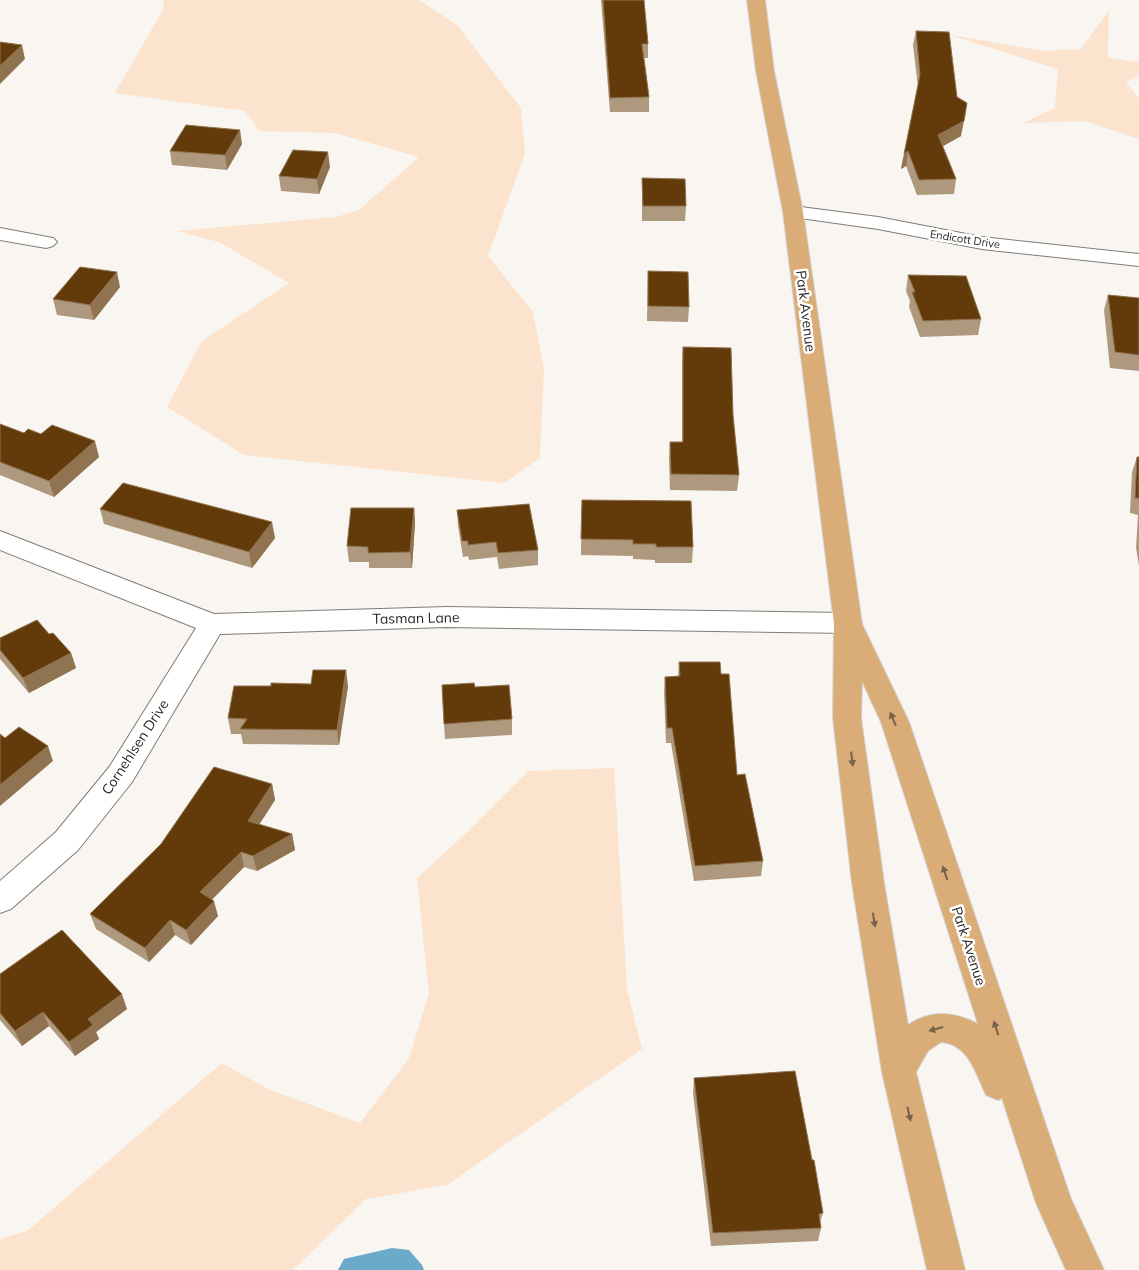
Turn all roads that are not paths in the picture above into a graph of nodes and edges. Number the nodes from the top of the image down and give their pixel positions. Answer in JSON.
{"nodes":[{"id":1,"x":756,"y":0,"type":"edge"},
{"id":2,"x":793,"y":212,"type":"junction"},
{"id":3,"x":0,"y":234,"type":"edge"},
{"id":4,"x":46,"y":242,"type":"dead end"},
{"id":5,"x":1139,"y":260,"type":"edge"},
{"id":6,"x":0,"y":540,"type":"edge"},
{"id":7,"x":848,"y":623,"type":"junction"},
{"id":8,"x":212,"y":624,"type":"junction"},
{"id":9,"x":0,"y":900,"type":"edge"},
{"id":10,"x":899,"y":1072,"type":"junction"},
{"id":11,"x":1054,"y":1203,"type":"junction"},
{"id":12,"x":946,"y":1270,"type":"edge"},
{"id":13,"x":1085,"y":1270,"type":"edge"}],
"edges":[{"from":1,"to":2,"type":"main road","name":"Park Avenue"},
{"from":2,"to":5,"type":"street","name":"Endicott Drive"},
{"from":2,"to":7,"type":"main road","name":"Park Avenue"},
{"from":3,"to":4,"type":"street"},
{"from":6,"to":8,"type":"street","name":"Tasman Lane"},
{"from":7,"to":8,"type":"street","name":"Tasman Lane"},
{"from":7,"to":10,"type":"main road","name":"Park Avenue","one_way":true},
{"from":11,"to":7,"type":"main road","name":"Park Avenue","one_way":true},
{"from":8,"to":9,"type":"street","name":"Cornehlsen Drive"},
{"from":11,"to":10,"type":"main road","one_way":true},
{"from":10,"to":12,"type":"main road","name":"Park Avenue","one_way":true},
{"from":11,"to":13,"type":"main road","name":"Park Avenue"}]}
